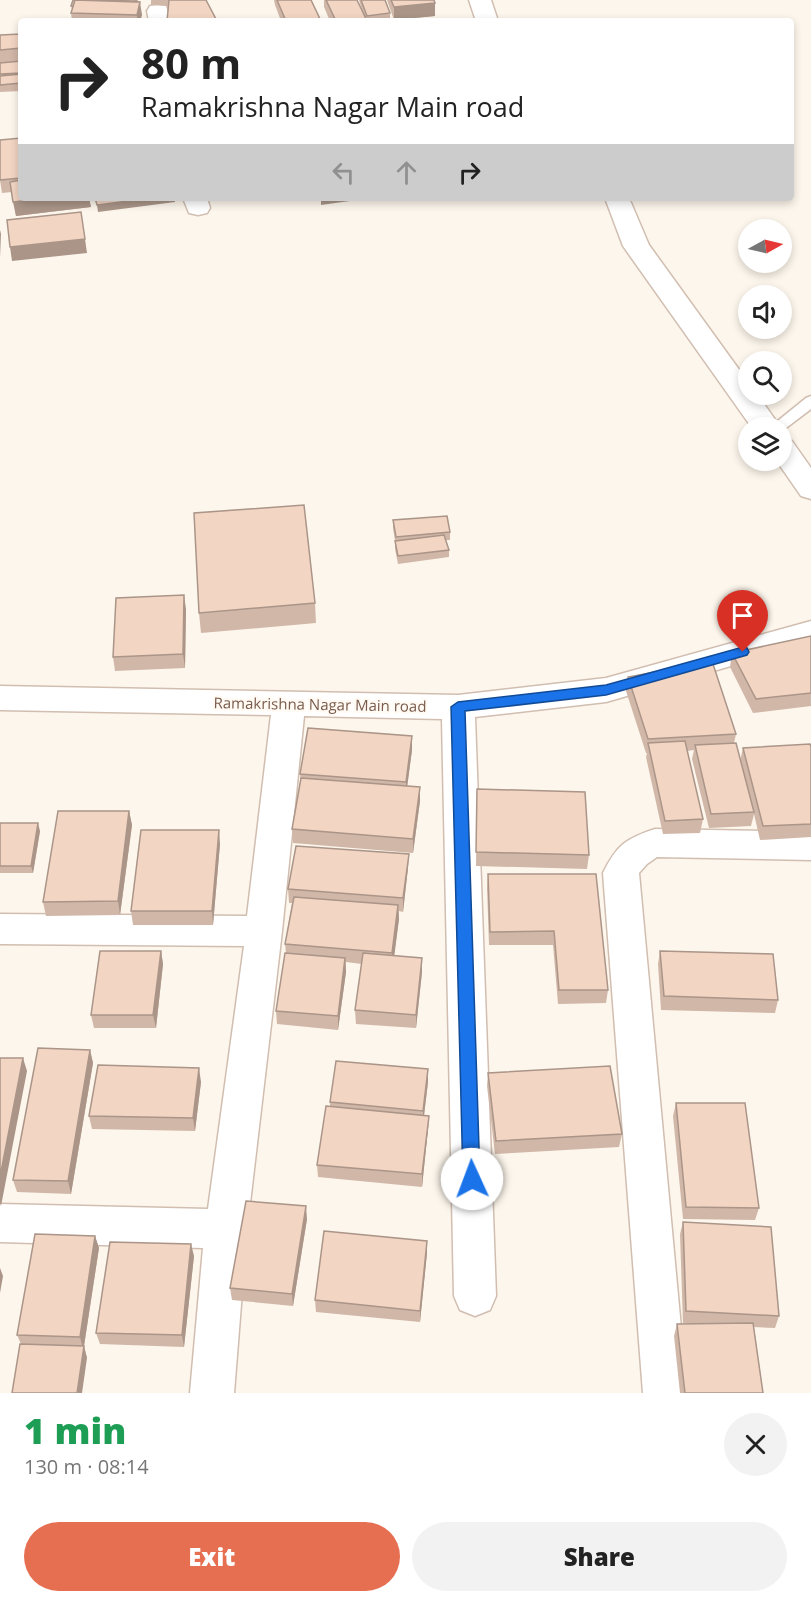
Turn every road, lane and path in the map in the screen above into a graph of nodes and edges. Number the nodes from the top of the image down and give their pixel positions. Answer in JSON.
{"nodes":[{"id":1,"x":480,"y":0,"type":"edge"},
{"id":2,"x":486,"y":18,"type":"edge"},
{"id":3,"x":618,"y":201,"type":"edge"},
{"id":4,"x":811,"y":401,"type":"edge"},
{"id":5,"x":759,"y":417,"type":"edge"},
{"id":6,"x":790,"y":417,"type":"edge"},
{"id":7,"x":792,"y":462,"type":"edge"},
{"id":8,"x":811,"y":489,"type":"edge"},
{"id":9,"x":811,"y":632,"type":"edge"},
{"id":10,"x":0,"y":698,"type":"edge"},
{"id":11,"x":289,"y":705,"type":"junction"},
{"id":12,"x":458,"y":707,"type":"junction"},
{"id":13,"x":811,"y":846,"type":"edge"},
{"id":14,"x":0,"y":929,"type":"edge"},
{"id":15,"x":264,"y":931,"type":"junction"},
{"id":16,"x":0,"y":1223,"type":"edge"},
{"id":17,"x":226,"y":1229,"type":"junction"},
{"id":18,"x":475,"y":1296,"type":"dead end"},
{"id":19,"x":212,"y":1393,"type":"edge"},
{"id":20,"x":665,"y":1393,"type":"edge"}],
"edges":[{"from":1,"to":2,"type":"street"},
{"from":3,"to":5,"type":"street"},
{"from":4,"to":6,"type":"lane"},
{"from":7,"to":8,"type":"street"},
{"from":9,"to":12,"type":"street","name":"Ramakrishna Nagar Main road"},
{"from":10,"to":11,"type":"street","name":"Ramakrishna Nagar Main road"},
{"from":11,"to":12,"type":"street","name":"Ramakrishna Nagar Main road"},
{"from":11,"to":15,"type":"street"},
{"from":12,"to":18,"type":"street"},
{"from":13,"to":20,"type":"street"},
{"from":14,"to":15,"type":"street"},
{"from":15,"to":17,"type":"street"},
{"from":16,"to":17,"type":"street"},
{"from":17,"to":19,"type":"street"}]}
